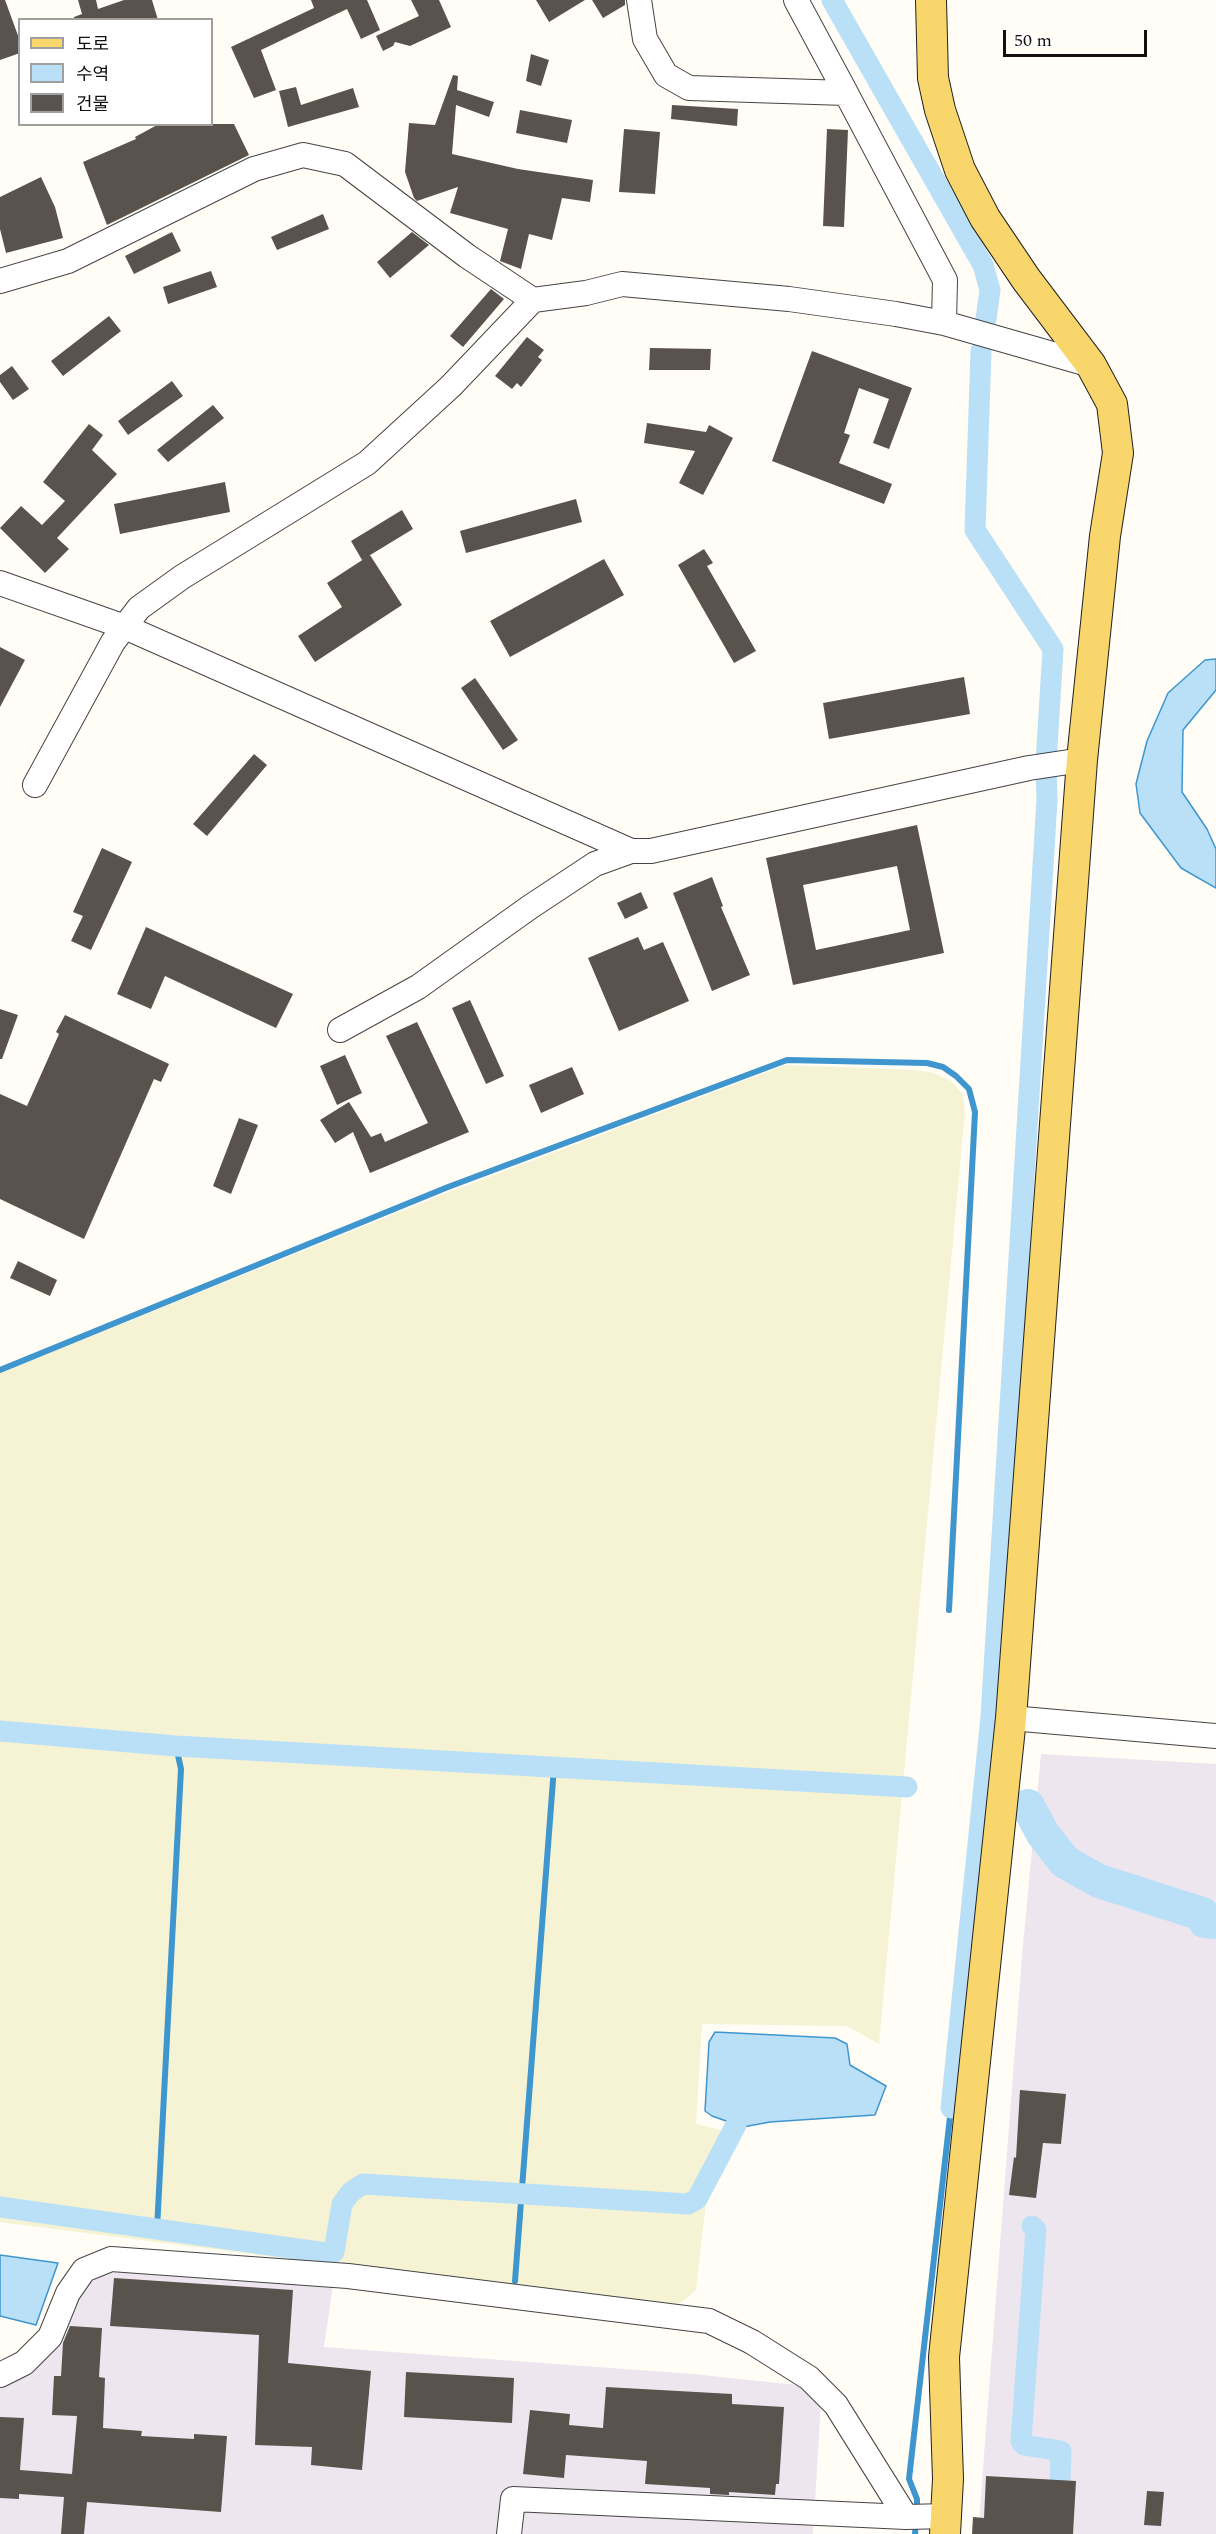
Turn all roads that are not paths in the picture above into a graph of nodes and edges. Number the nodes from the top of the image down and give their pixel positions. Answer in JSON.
{"nodes":[{"id":1,"x":639,"y":0,"type":"edge"},
{"id":2,"x":796,"y":0,"type":"edge"},
{"id":3,"x":931,"y":0,"type":"edge"},
{"id":4,"x":846,"y":93,"type":"junction"},
{"id":5,"x":0,"y":281,"type":"edge"},
{"id":6,"x":534,"y":300,"type":"junction"},
{"id":7,"x":944,"y":323,"type":"junction"},
{"id":8,"x":1090,"y":365,"type":"junction"},
{"id":9,"x":0,"y":583,"type":"edge"},
{"id":10,"x":124,"y":627,"type":"junction"},
{"id":11,"x":1082,"y":760,"type":"junction"},
{"id":12,"x":35,"y":785,"type":"dead end"},
{"id":13,"x":631,"y":851,"type":"junction"},
{"id":14,"x":340,"y":1030,"type":"dead end"},
{"id":15,"x":1011,"y":1718,"type":"junction"},
{"id":16,"x":1216,"y":1736,"type":"edge"},
{"id":17,"x":0,"y":2375,"type":"edge"},
{"id":18,"x":928,"y":2520,"type":"edge"},
{"id":19,"x":509,"y":2534,"type":"edge"}],
"edges":[{"from":1,"to":4,"type":"street"},
{"from":2,"to":4,"type":"street"},
{"from":3,"to":8,"type":"main road"},
{"from":4,"to":7,"type":"street"},
{"from":5,"to":6,"type":"street"},
{"from":6,"to":7,"type":"street"},
{"from":6,"to":10,"type":"street"},
{"from":7,"to":8,"type":"street"},
{"from":8,"to":11,"type":"main road"},
{"from":9,"to":10,"type":"street"},
{"from":10,"to":12,"type":"street"},
{"from":10,"to":13,"type":"street"},
{"from":11,"to":13,"type":"street"},
{"from":11,"to":15,"type":"main road"},
{"from":13,"to":14,"type":"street"},
{"from":15,"to":16,"type":"street"},
{"from":15,"to":18,"type":"main road"},
{"from":17,"to":18,"type":"street"},
{"from":18,"to":19,"type":"street"}]}
